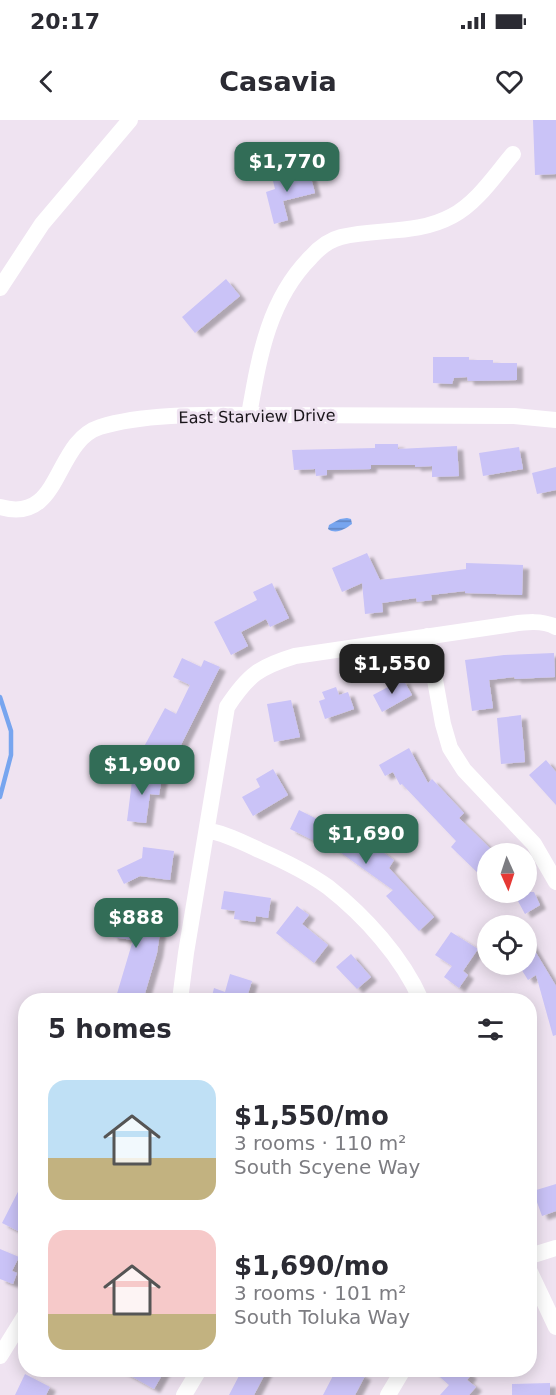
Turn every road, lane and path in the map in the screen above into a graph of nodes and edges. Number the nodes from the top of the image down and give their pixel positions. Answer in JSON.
{"nodes":[{"id":1,"x":130,"y":120,"type":"edge"},
{"id":2,"x":513,"y":154,"type":"dead end"},
{"id":3,"x":0,"y":288,"type":"edge"},
{"id":4,"x":249,"y":415,"type":"junction"},
{"id":5,"x":556,"y":420,"type":"edge"},
{"id":6,"x":0,"y":507,"type":"edge"},
{"id":7,"x":556,"y":627,"type":"edge"},
{"id":8,"x":427,"y":636,"type":"junction"},
{"id":9,"x":207,"y":830,"type":"junction"},
{"id":10,"x":556,"y":882,"type":"edge"},
{"id":11,"x":181,"y":993,"type":"edge"},
{"id":12,"x":417,"y":993,"type":"edge"},
{"id":13,"x":556,"y":1248,"type":"edge"},
{"id":14,"x":537,"y":1254,"type":"edge"},
{"id":15,"x":537,"y":1287,"type":"edge"},
{"id":16,"x":18,"y":1327,"type":"edge"},
{"id":17,"x":556,"y":1327,"type":"edge"},
{"id":18,"x":0,"y":1356,"type":"edge"},
{"id":19,"x":195,"y":1377,"type":"edge"},
{"id":20,"x":399,"y":1377,"type":"edge"},
{"id":21,"x":184,"y":1395,"type":"edge"},
{"id":22,"x":388,"y":1395,"type":"edge"}],
"edges":[{"from":1,"to":3,"type":"street"},
{"from":2,"to":4,"type":"street"},
{"from":4,"to":5,"type":"street","name":"East Starview Drive"},
{"from":4,"to":6,"type":"street","name":"East Starview Drive"},
{"from":7,"to":8,"type":"street"},
{"from":8,"to":9,"type":"street"},
{"from":8,"to":10,"type":"street"},
{"from":9,"to":11,"type":"street"},
{"from":9,"to":12,"type":"street"},
{"from":13,"to":14,"type":"street"},
{"from":15,"to":17,"type":"street"},
{"from":16,"to":18,"type":"street"},
{"from":19,"to":21,"type":"street"},
{"from":20,"to":22,"type":"street"}]}
